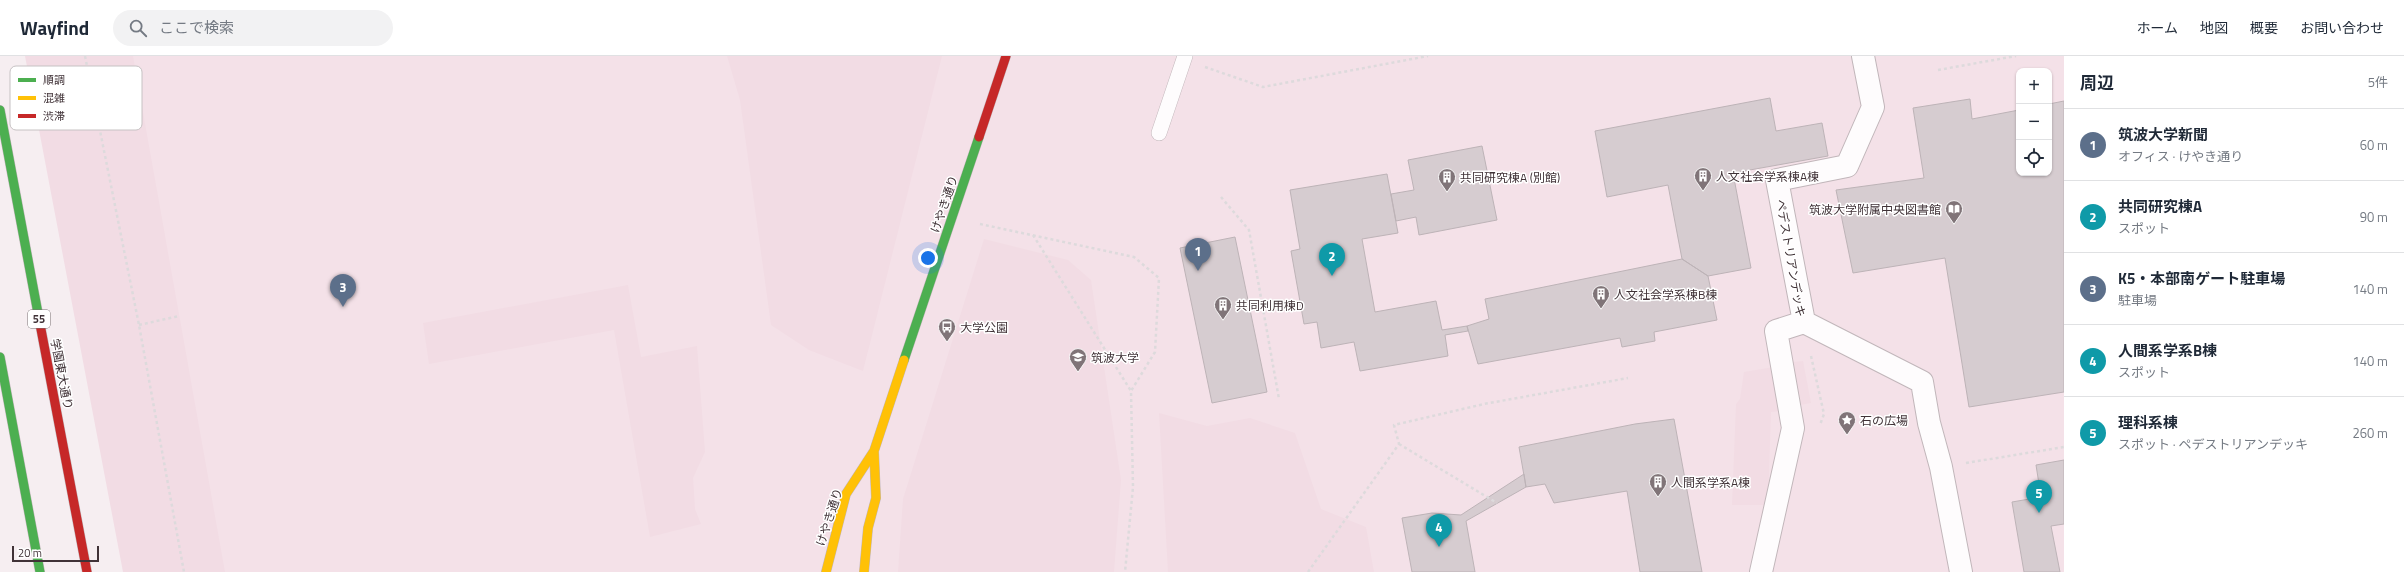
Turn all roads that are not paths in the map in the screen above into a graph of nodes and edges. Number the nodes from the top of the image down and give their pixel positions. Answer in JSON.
{"nodes":[{"id":1,"x":1006,"y":56,"type":"edge"},
{"id":2,"x":1863,"y":56,"type":"edge"},
{"id":3,"x":1184,"y":58,"type":"edge"},
{"id":4,"x":0,"y":110,"type":"edge"},
{"id":5,"x":1159,"y":133,"type":"dead end"},
{"id":6,"x":1804,"y":322,"type":"junction"},
{"id":7,"x":0,"y":357,"type":"edge"},
{"id":8,"x":874,"y":451,"type":"junction"},
{"id":9,"x":40,"y":572,"type":"edge"},
{"id":10,"x":87,"y":572,"type":"edge"},
{"id":11,"x":826,"y":572,"type":"edge"},
{"id":12,"x":864,"y":572,"type":"edge"},
{"id":13,"x":1761,"y":572,"type":"edge"},
{"id":14,"x":1961,"y":572,"type":"edge"}],
"edges":[{"from":1,"to":8,"type":"main road","name":"けやき通り"},
{"from":2,"to":6,"type":"street","name":"ペデストリアンデッキ"},
{"from":3,"to":5,"type":"lane"},
{"from":4,"to":10,"type":"main road","name":"学園東大通り","number":"55"},
{"from":6,"to":13,"type":"street","name":"ペデストリアンデッキ"},
{"from":6,"to":14,"type":"street"},
{"from":7,"to":9,"type":"main road"},
{"from":8,"to":11,"type":"main road","name":"けやき通り"},
{"from":8,"to":12,"type":"main road","name":"けやき通り"}]}
